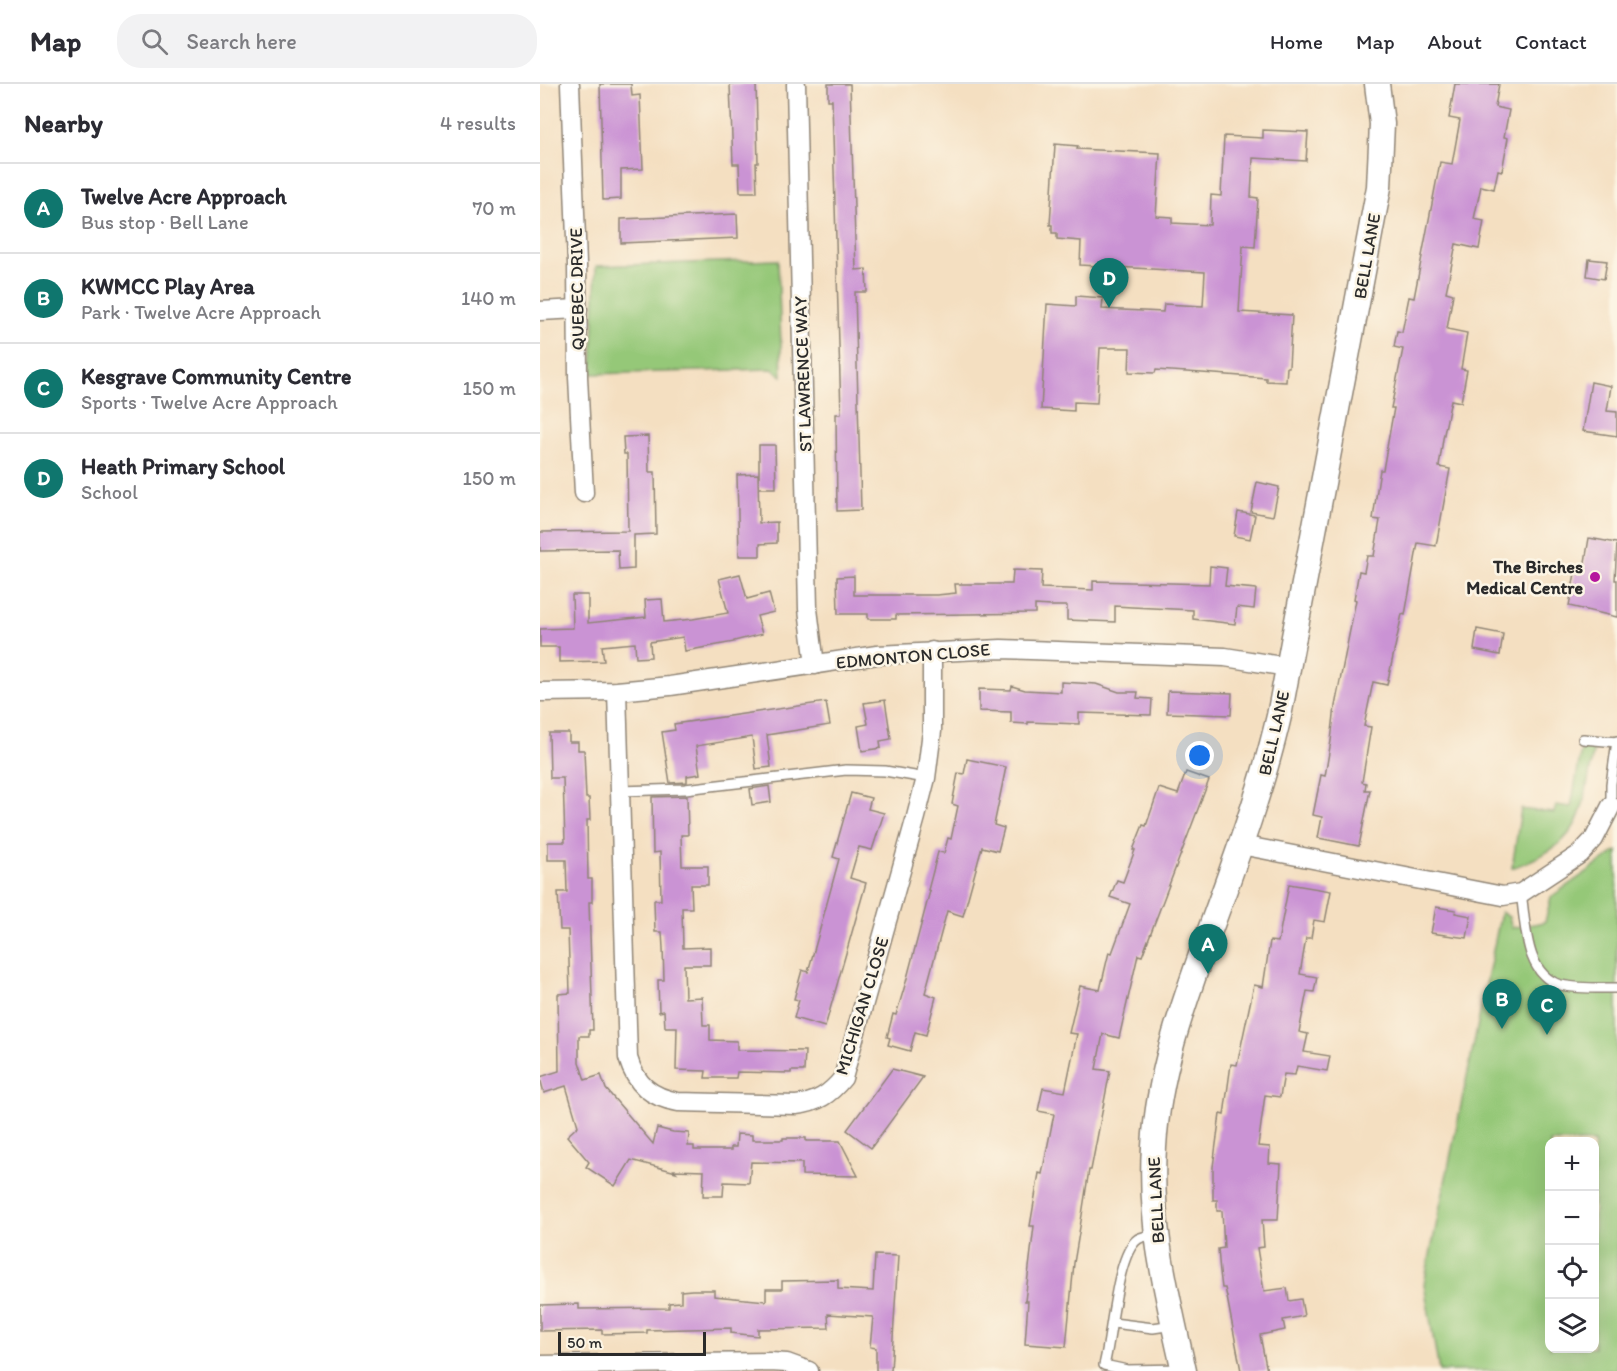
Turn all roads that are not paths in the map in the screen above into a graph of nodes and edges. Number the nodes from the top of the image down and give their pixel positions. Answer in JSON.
{"nodes":[{"id":1,"x":570,"y":84,"type":"edge"},
{"id":2,"x":796,"y":84,"type":"edge"},
{"id":3,"x":1377,"y":84,"type":"edge"},
{"id":4,"x":578,"y":309,"type":"junction"},
{"id":5,"x":540,"y":311,"type":"edge"},
{"id":6,"x":584,"y":493,"type":"dead end"},
{"id":7,"x":932,"y":651,"type":"junction"},
{"id":8,"x":815,"y":665,"type":"junction"},
{"id":9,"x":1288,"y":667,"type":"junction"},
{"id":10,"x":617,"y":691,"type":"junction"},
{"id":11,"x":540,"y":692,"type":"edge"},
{"id":12,"x":1584,"y":739,"type":"dead end"},
{"id":13,"x":1617,"y":742,"type":"edge"},
{"id":14,"x":926,"y":778,"type":"junction"},
{"id":15,"x":620,"y":791,"type":"junction"},
{"id":16,"x":1614,"y":805,"type":"edge"},
{"id":17,"x":1241,"y":845,"type":"junction"},
{"id":18,"x":1521,"y":893,"type":"junction"},
{"id":19,"x":1617,"y":988,"type":"edge"},
{"id":20,"x":1157,"y":1234,"type":"junction"},
{"id":21,"x":1113,"y":1323,"type":"junction"},
{"id":22,"x":1173,"y":1325,"type":"junction"},
{"id":23,"x":540,"y":1365,"type":"edge"},
{"id":24,"x":1183,"y":1370,"type":"edge"},
{"id":25,"x":808,"y":1371,"type":"edge"}],
"edges":[{"from":1,"to":4,"type":"street","name":"QUEBEC DRIVE"},
{"from":2,"to":8,"type":"street","name":"ST LAWRENCE WAY"},
{"from":3,"to":9,"type":"street","name":"BELL LANE"},
{"from":4,"to":5,"type":"street"},
{"from":4,"to":6,"type":"street","name":"QUEBEC DRIVE"},
{"from":7,"to":8,"type":"street","name":"EDMONTON CLOSE"},
{"from":7,"to":9,"type":"street","name":"EDMONTON CLOSE"},
{"from":7,"to":14,"type":"street","name":"MICHIGAN CLOSE"},
{"from":8,"to":10,"type":"street","name":"EDMONTON CLOSE"},
{"from":9,"to":17,"type":"street","name":"BELL LANE"},
{"from":10,"to":11,"type":"street","name":"EDMONTON CLOSE"},
{"from":10,"to":15,"type":"street","name":"MICHIGAN CLOSE"},
{"from":12,"to":13,"type":"lane"},
{"from":13,"to":16,"type":"lane"},
{"from":14,"to":15,"type":"lane"},
{"from":14,"to":15,"type":"street","name":"MICHIGAN CLOSE"},
{"from":16,"to":18,"type":"street"},
{"from":17,"to":18,"type":"street"},
{"from":17,"to":20,"type":"street","name":"BELL LANE"},
{"from":18,"to":19,"type":"lane"},
{"from":20,"to":21,"type":"lane"},
{"from":20,"to":22,"type":"street","name":"BELL LANE"},
{"from":21,"to":22,"type":"lane"},
{"from":21,"to":24,"type":"lane"},
{"from":22,"to":24,"type":"street","name":"BELL LANE"},
{"from":23,"to":25,"type":"street"}]}
